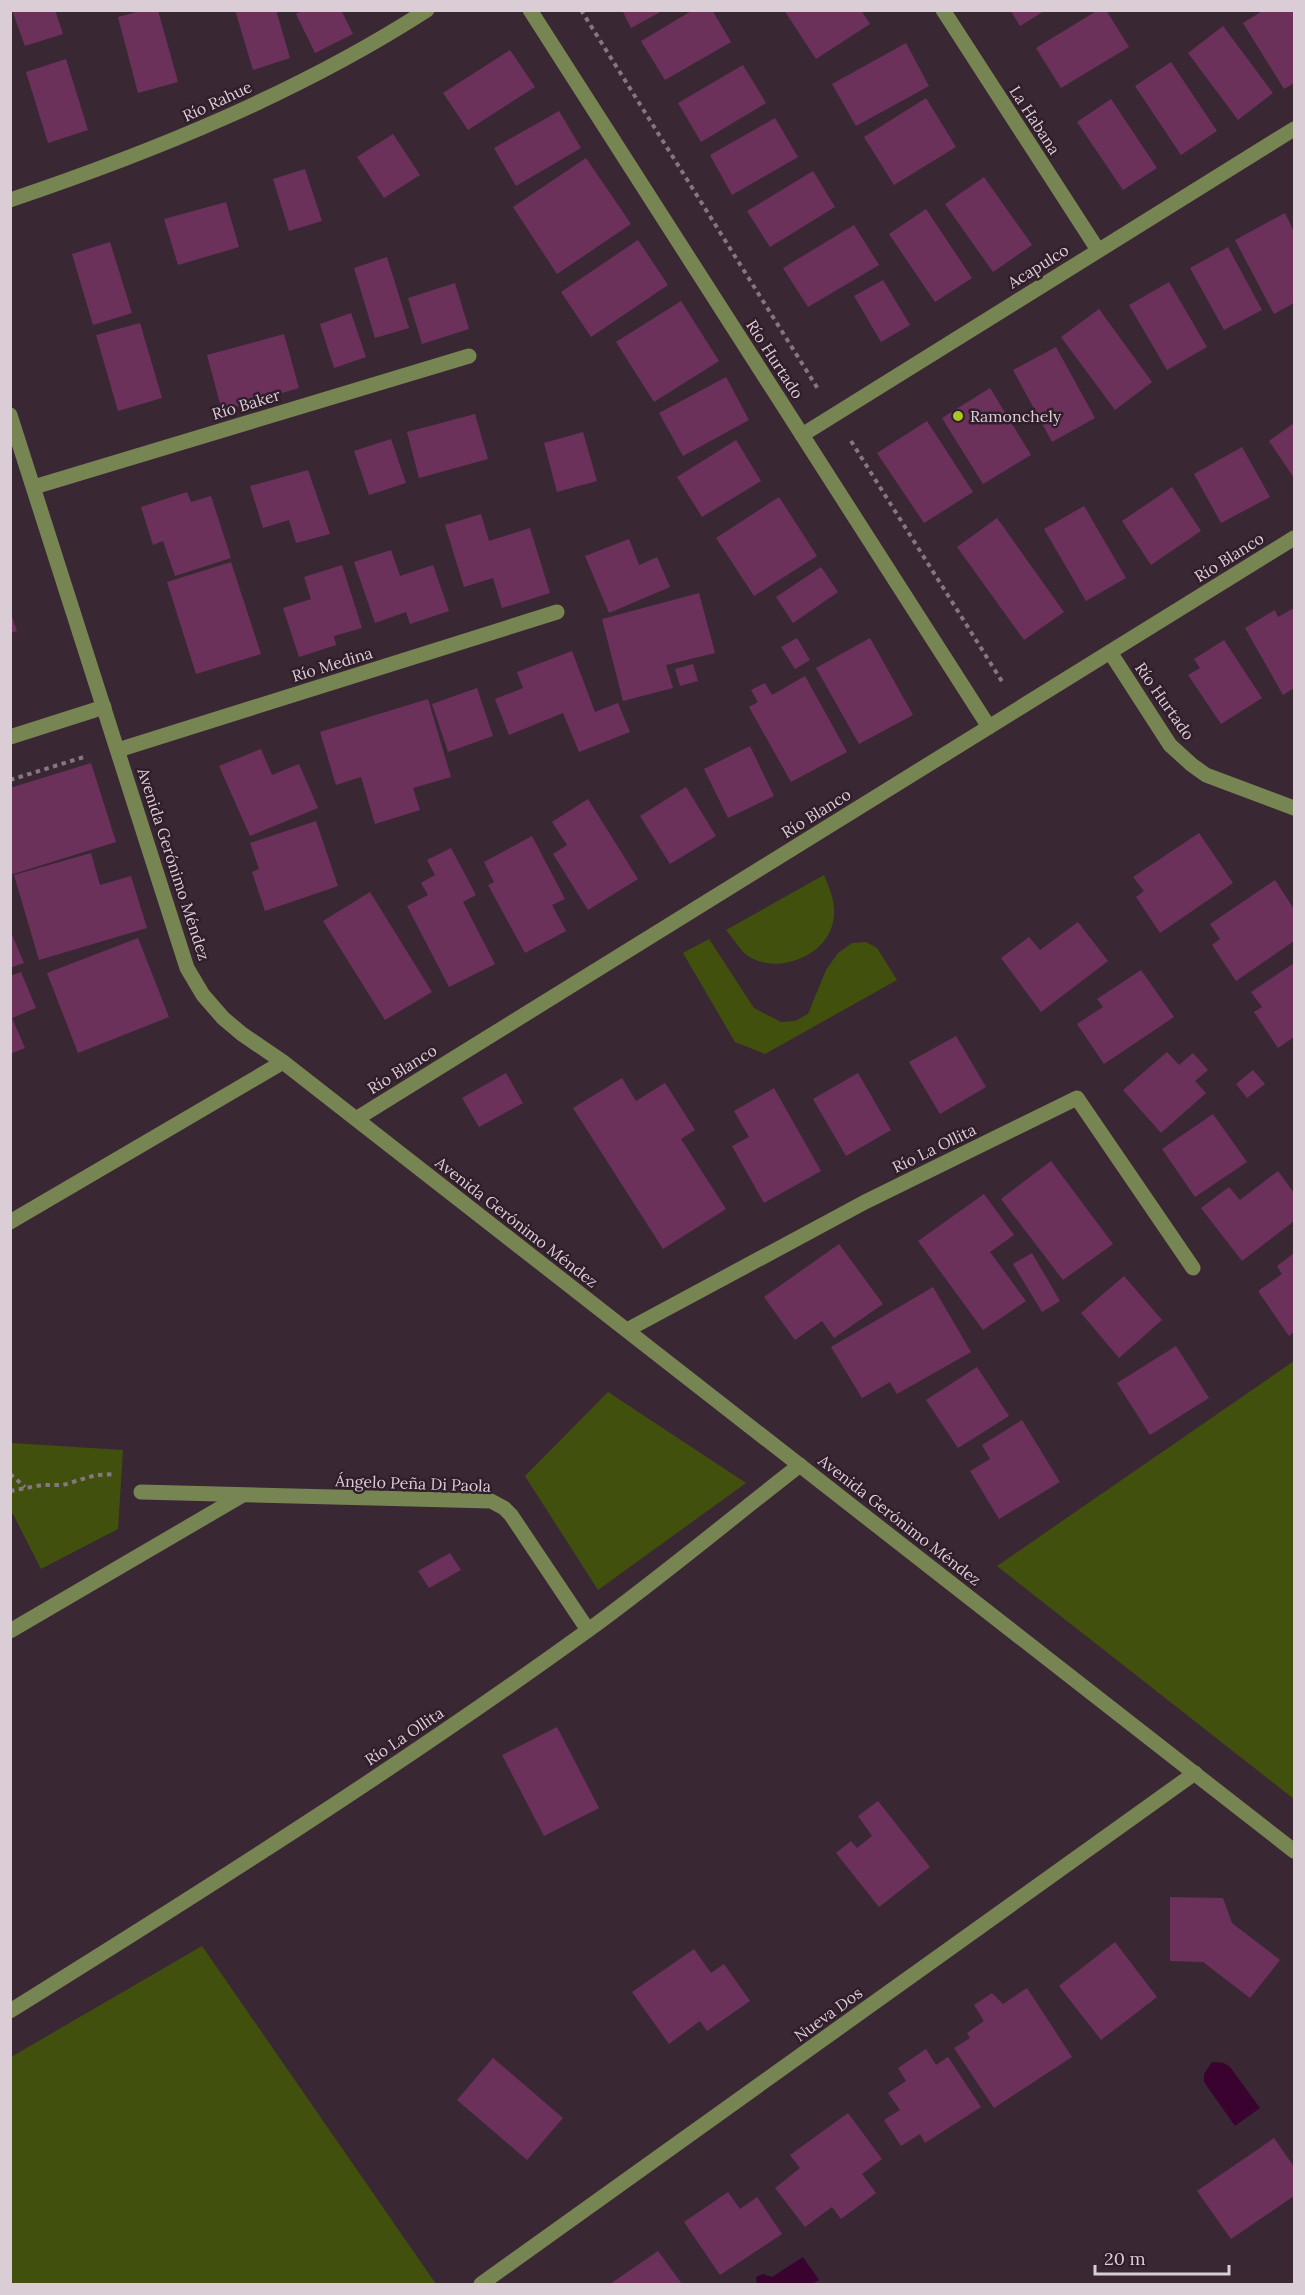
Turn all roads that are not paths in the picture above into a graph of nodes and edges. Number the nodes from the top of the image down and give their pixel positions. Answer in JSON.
{"nodes":[{"id":1,"x":428,"y":10,"type":"edge"},
{"id":2,"x":530,"y":10,"type":"edge"},
{"id":3,"x":943,"y":10,"type":"edge"},
{"id":4,"x":1294,"y":129,"type":"edge"},
{"id":5,"x":10,"y":200,"type":"edge"},
{"id":6,"x":1098,"y":250,"type":"junction"},
{"id":7,"x":469,"y":356,"type":"dead end"},
{"id":8,"x":10,"y":415,"type":"edge"},
{"id":9,"x":802,"y":435,"type":"junction"},
{"id":10,"x":34,"y":487,"type":"junction"},
{"id":11,"x":1294,"y":538,"type":"edge"},
{"id":12,"x":557,"y":612,"type":"dead end"},
{"id":13,"x":1110,"y":652,"type":"junction"},
{"id":14,"x":104,"y":707,"type":"junction"},
{"id":15,"x":989,"y":727,"type":"junction"},
{"id":16,"x":10,"y":737,"type":"edge"},
{"id":17,"x":117,"y":749,"type":"junction"},
{"id":18,"x":1294,"y":808,"type":"edge"},
{"id":19,"x":283,"y":1062,"type":"junction"},
{"id":20,"x":356,"y":1119,"type":"junction"},
{"id":21,"x":10,"y":1222,"type":"edge"},
{"id":22,"x":1193,"y":1268,"type":"dead end"},
{"id":23,"x":627,"y":1330,"type":"junction"},
{"id":24,"x":800,"y":1465,"type":"junction"},
{"id":25,"x":141,"y":1492,"type":"road end"},
{"id":26,"x":243,"y":1495,"type":"junction"},
{"id":27,"x":588,"y":1630,"type":"junction"},
{"id":28,"x":10,"y":1631,"type":"edge"},
{"id":29,"x":1195,"y":1773,"type":"junction"},
{"id":30,"x":1294,"y":1851,"type":"edge"},
{"id":31,"x":10,"y":2010,"type":"edge"},
{"id":32,"x":481,"y":2284,"type":"edge"}],
"edges":[{"from":1,"to":5,"type":"street","name":"Río Rahue"},
{"from":2,"to":9,"type":"street","name":"Río Hurtado"},
{"from":3,"to":6,"type":"street","name":"La Habana"},
{"from":4,"to":6,"type":"street","name":"Acapulco"},
{"from":6,"to":9,"type":"street","name":"Acapulco"},
{"from":7,"to":10,"type":"street","name":"Río Baker"},
{"from":8,"to":10,"type":"street","name":"Avenida Gerónimo Méndez"},
{"from":9,"to":15,"type":"street","name":"Río Hurtado"},
{"from":10,"to":14,"type":"street","name":"Avenida Gerónimo Méndez"},
{"from":11,"to":13,"type":"street","name":"Río Blanco"},
{"from":12,"to":17,"type":"street","name":"Río Medina"},
{"from":13,"to":15,"type":"street","name":"Río Blanco"},
{"from":13,"to":18,"type":"street","name":"Río Hurtado"},
{"from":14,"to":16,"type":"street"},
{"from":14,"to":17,"type":"street","name":"Avenida Gerónimo Méndez"},
{"from":15,"to":20,"type":"street","name":"Río Blanco"},
{"from":17,"to":19,"type":"street","name":"Avenida Gerónimo Méndez"},
{"from":19,"to":20,"type":"street","name":"Avenida Gerónimo Méndez"},
{"from":19,"to":21,"type":"street"},
{"from":20,"to":23,"type":"street","name":"Avenida Gerónimo Méndez"},
{"from":22,"to":23,"type":"street","name":"Río La Ollita"},
{"from":23,"to":24,"type":"street","name":"Avenida Gerónimo Méndez"},
{"from":24,"to":27,"type":"street","name":"Río La Ollita"},
{"from":24,"to":29,"type":"street","name":"Avenida Gerónimo Méndez"},
{"from":25,"to":26,"type":"street","name":"Ángelo Peña Di Paola"},
{"from":26,"to":27,"type":"street","name":"Ángelo Peña Di Paola"},
{"from":26,"to":28,"type":"street"},
{"from":27,"to":31,"type":"street","name":"Río La Ollita"},
{"from":29,"to":30,"type":"street","name":"Avenida Gerónimo Méndez"},
{"from":29,"to":32,"type":"street","name":"Nueva Dos"}]}
